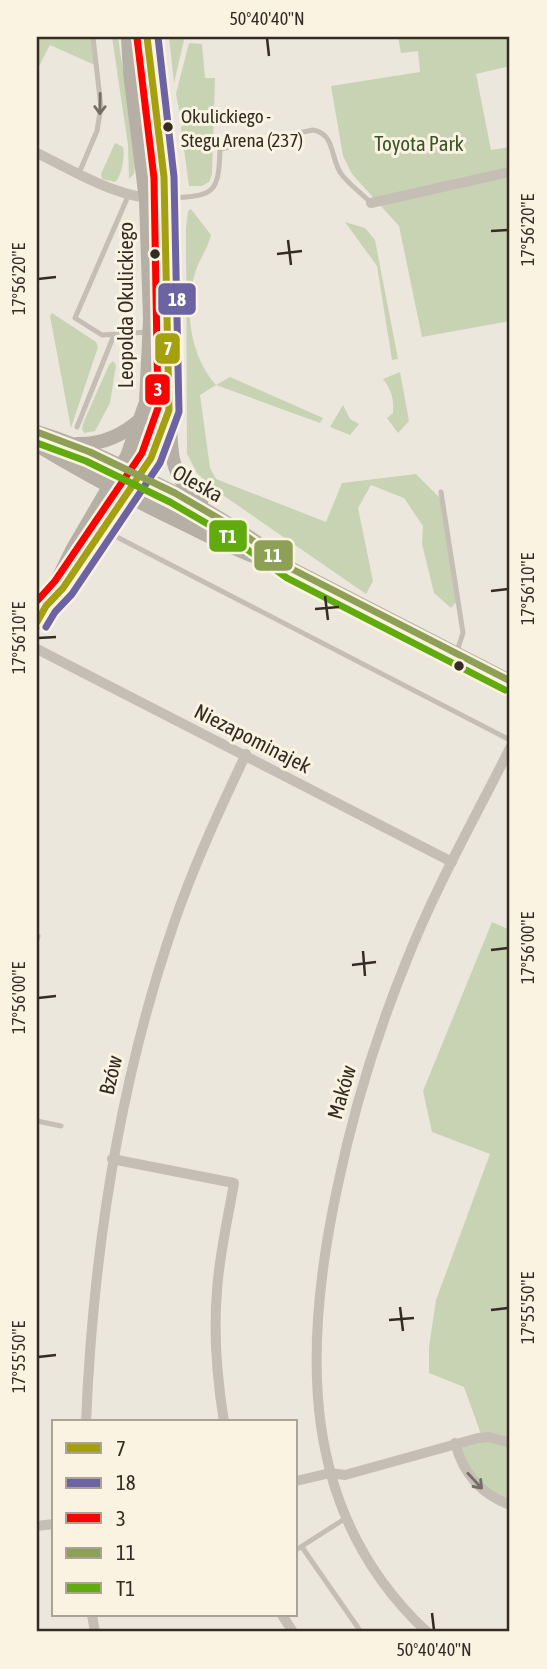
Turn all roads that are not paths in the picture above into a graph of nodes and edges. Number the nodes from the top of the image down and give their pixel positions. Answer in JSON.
{"nodes":[{"id":1,"x":93,"y":37,"type":"edge"},
{"id":2,"x":122,"y":37,"type":"edge"},
{"id":3,"x":128,"y":37,"type":"edge"},
{"id":4,"x":148,"y":40,"type":"edge"},
{"id":5,"x":130,"y":73,"type":"junction"},
{"id":6,"x":37,"y":153,"type":"edge"},
{"id":7,"x":510,"y":172,"type":"edge"},
{"id":8,"x":79,"y":173,"type":"junction"},
{"id":9,"x":129,"y":194,"type":"junction"},
{"id":10,"x":146,"y":200,"type":"junction"},
{"id":11,"x":164,"y":200,"type":"junction"},
{"id":12,"x":371,"y":203,"type":"joint"},
{"id":13,"x":150,"y":332,"type":"junction"},
{"id":14,"x":114,"y":335,"type":"junction"},
{"id":15,"x":169,"y":410,"type":"junction"},
{"id":16,"x":142,"y":418,"type":"junction"},
{"id":17,"x":77,"y":427,"type":"dead end"},
{"id":18,"x":37,"y":432,"type":"edge"},
{"id":19,"x":74,"y":444,"type":"junction"},
{"id":20,"x":37,"y":445,"type":"edge"},
{"id":21,"x":122,"y":466,"type":"junction"},
{"id":22,"x":140,"y":475,"type":"junction"},
{"id":23,"x":109,"y":486,"type":"junction"},
{"id":24,"x":441,"y":492,"type":"dead end"},
{"id":25,"x":125,"y":495,"type":"junction"},
{"id":26,"x":204,"y":508,"type":"junction"},
{"id":27,"x":113,"y":535,"type":"dead end"},
{"id":28,"x":292,"y":569,"type":"junction"},
{"id":29,"x":46,"y":606,"type":"junction"},
{"id":30,"x":37,"y":622,"type":"edge"},
{"id":31,"x":37,"y":649,"type":"edge"},
{"id":32,"x":456,"y":654,"type":"junction"},
{"id":33,"x":510,"y":681,"type":"edge"},
{"id":34,"x":510,"y":740,"type":"edge"},
{"id":35,"x":510,"y":748,"type":"edge"},
{"id":36,"x":246,"y":754,"type":"junction"},
{"id":37,"x":452,"y":862,"type":"junction"},
{"id":38,"x":37,"y":1121,"type":"edge"},
{"id":39,"x":61,"y":1126,"type":"dead end"},
{"id":40,"x":112,"y":1159,"type":"junction"},
{"id":41,"x":86,"y":1420,"type":"edge"},
{"id":42,"x":223,"y":1420,"type":"edge"},
{"id":43,"x":455,"y":1443,"type":"junction"},
{"id":44,"x":510,"y":1443,"type":"edge"},
{"id":45,"x":330,"y":1473,"type":"junction"},
{"id":46,"x":298,"y":1481,"type":"edge"},
{"id":47,"x":510,"y":1505,"type":"edge"},
{"id":48,"x":346,"y":1518,"type":"junction"},
{"id":49,"x":299,"y":1549,"type":"edge"},
{"id":50,"x":283,"y":1616,"type":"edge"},
{"id":51,"x":293,"y":1632,"type":"edge"},
{"id":52,"x":361,"y":1632,"type":"edge"},
{"id":53,"x":427,"y":1632,"type":"edge"}],
"edges":[{"from":1,"to":8,"type":"lane","one_way":true},
{"from":2,"to":5,"type":"street"},
{"from":3,"to":5,"type":"street","name":"Leopolda Okulickiego"},
{"from":4,"to":11,"type":"street","name":"Leopolda Okulickiego"},
{"from":5,"to":10,"type":"street","name":"Leopolda Okulickiego"},
{"from":6,"to":8,"type":"street"},
{"from":7,"to":12,"type":"street"},
{"from":8,"to":9,"type":"street"},
{"from":9,"to":10,"type":"street"},
{"from":9,"to":14,"type":"lane"},
{"from":10,"to":11,"type":"street","name":"Leopolda Okulickiego"},
{"from":10,"to":13,"type":"street","name":"Leopolda Okulickiego"},
{"from":11,"to":12,"type":"lane"},
{"from":11,"to":15,"type":"street","name":"Leopolda Okulickiego"},
{"from":13,"to":14,"type":"lane"},
{"from":13,"to":16,"type":"street","name":"Leopolda Okulickiego"},
{"from":14,"to":17,"type":"lane"},
{"from":15,"to":22,"type":"street","name":"Leopolda Okulickiego"},
{"from":15,"to":26,"type":"street"},
{"from":16,"to":19,"type":"street"},
{"from":16,"to":21,"type":"street","name":"Leopolda Okulickiego"},
{"from":18,"to":19,"type":"street","name":"Oleska"},
{"from":19,"to":21,"type":"street","name":"Oleska"},
{"from":20,"to":23,"type":"street","name":"Oleska"},
{"from":21,"to":22,"type":"street","name":"Oleska"},
{"from":21,"to":23,"type":"street","name":"Leopolda Okulickiego"},
{"from":22,"to":25,"type":"street","name":"Leopolda Okulickiego"},
{"from":22,"to":26,"type":"street","name":"Oleska"},
{"from":23,"to":25,"type":"street","name":"Oleska"},
{"from":23,"to":29,"type":"street","name":"Leopolda Okulickiego"},
{"from":24,"to":32,"type":"lane"},
{"from":25,"to":28,"type":"street","name":"Oleska"},
{"from":25,"to":29,"type":"street","name":"Leopolda Okulickiego"},
{"from":26,"to":28,"type":"street","name":"Oleska"},
{"from":27,"to":34,"type":"lane"},
{"from":28,"to":32,"type":"street","name":"Oleska"},
{"from":29,"to":30,"type":"street"},
{"from":31,"to":36,"type":"street","name":"Niezapominajek"},
{"from":32,"to":33,"type":"street","name":"Oleska"},
{"from":35,"to":37,"type":"street","name":"Maków"},
{"from":36,"to":37,"type":"street","name":"Niezapominajek"},
{"from":36,"to":40,"type":"street","name":"Bzów"},
{"from":37,"to":45,"type":"street","name":"Maków"},
{"from":38,"to":39,"type":"lane"},
{"from":40,"to":41,"type":"street","name":"Bzów"},
{"from":40,"to":42,"type":"street"},
{"from":43,"to":44,"type":"street"},
{"from":43,"to":45,"type":"street"},
{"from":43,"to":47,"type":"street","one_way":true},
{"from":45,"to":46,"type":"street"},
{"from":45,"to":48,"type":"street","name":"Maków"},
{"from":48,"to":49,"type":"lane"},
{"from":48,"to":53,"type":"street","name":"Maków"},
{"from":49,"to":52,"type":"lane"},
{"from":50,"to":51,"type":"street"}]}
